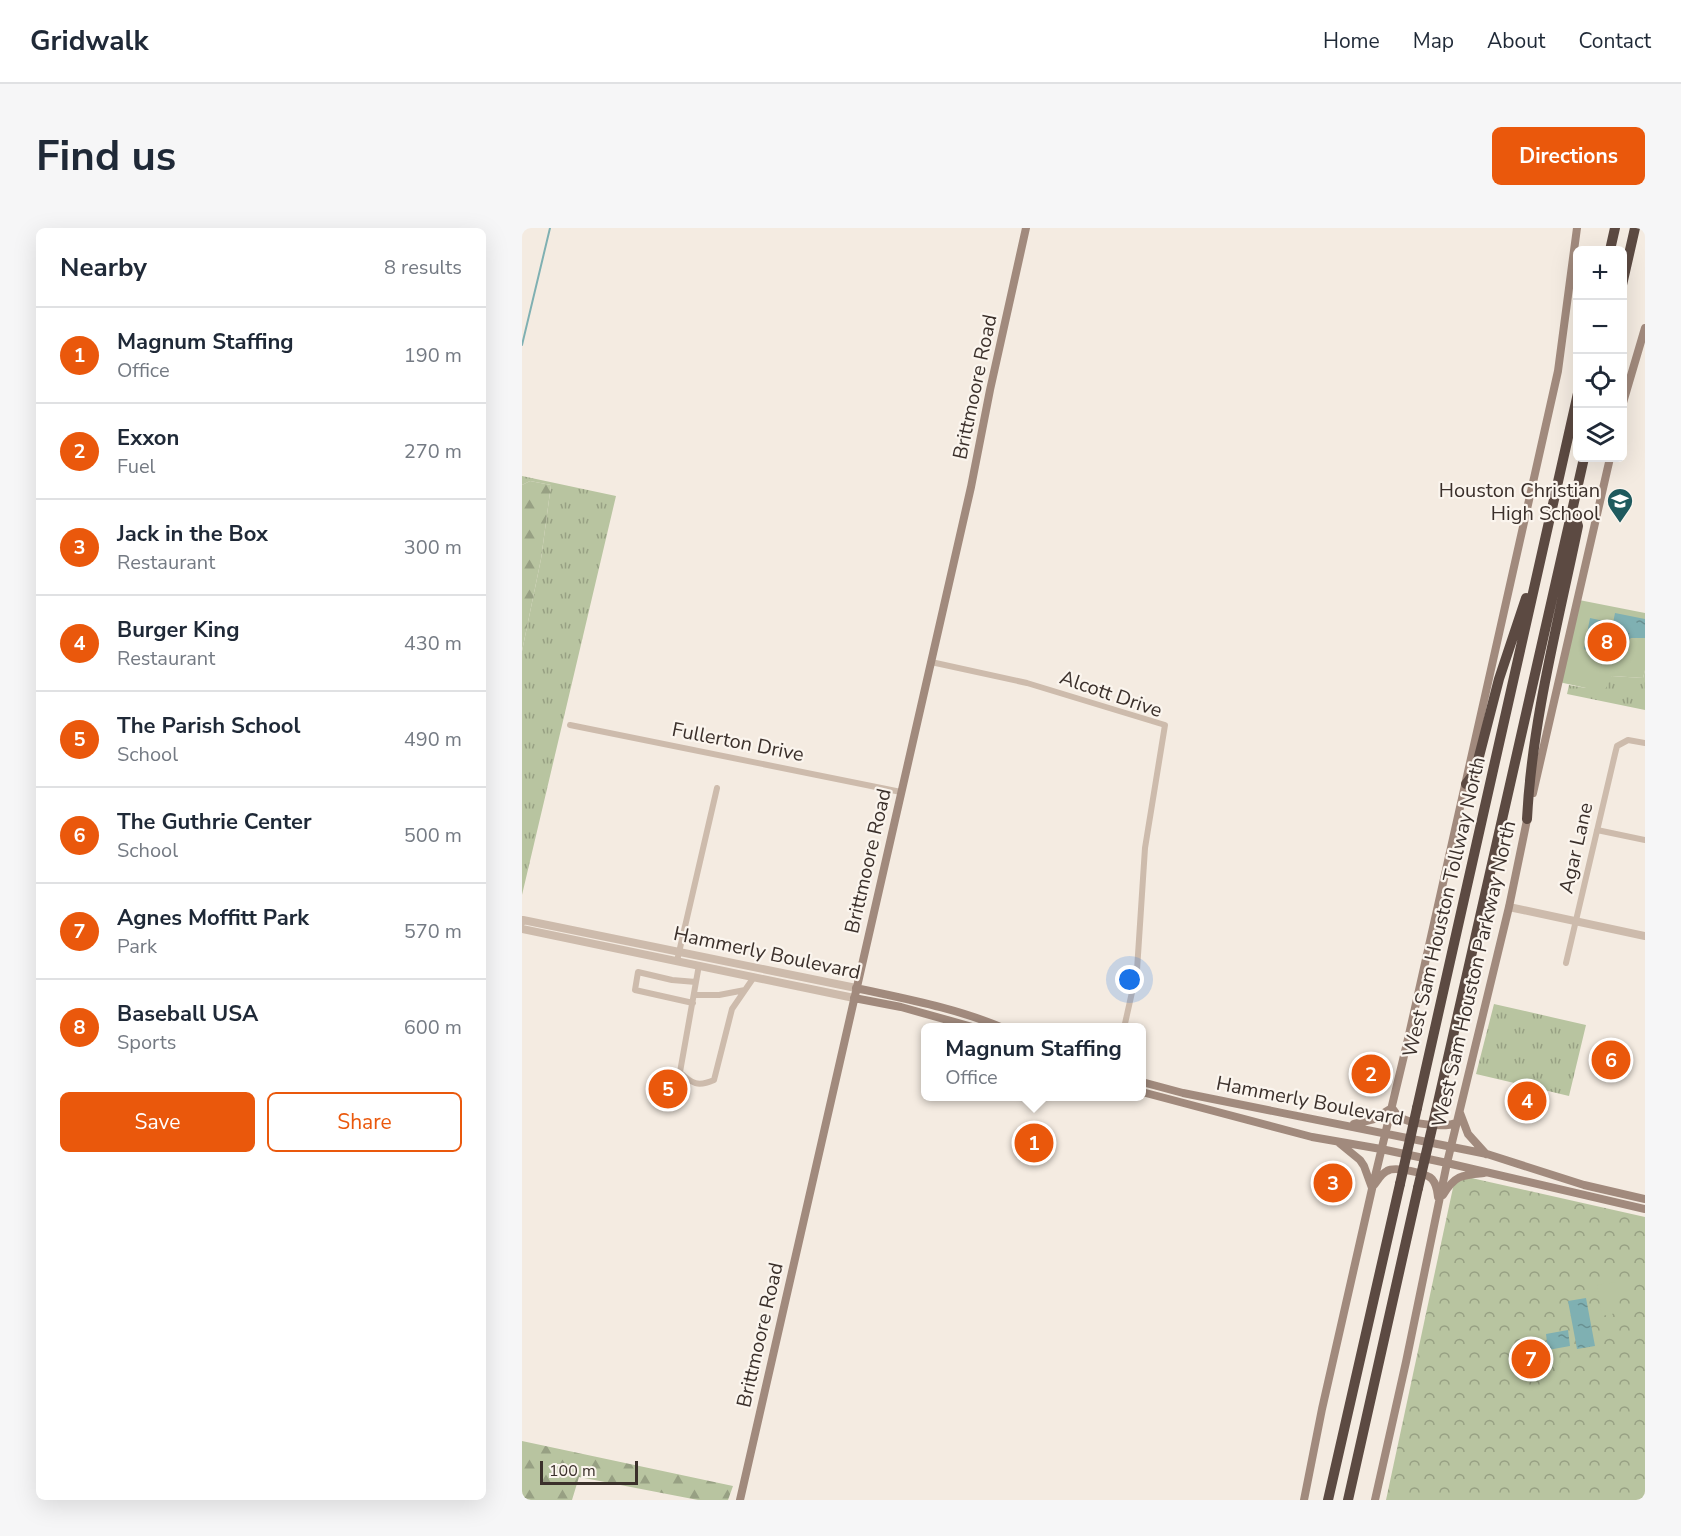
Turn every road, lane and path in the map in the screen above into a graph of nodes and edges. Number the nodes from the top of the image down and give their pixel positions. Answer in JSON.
{"nodes":[{"id":1,"x":1026,"y":228,"type":"edge"},
{"id":2,"x":1577,"y":228,"type":"edge"},
{"id":3,"x":1615,"y":228,"type":"edge"},
{"id":4,"x":1635,"y":228,"type":"edge"},
{"id":5,"x":1611,"y":246,"type":"edge"},
{"id":6,"x":1627,"y":266,"type":"edge"},
{"id":7,"x":1645,"y":328,"type":"edge"},
{"id":8,"x":1627,"y":392,"type":"edge"},
{"id":9,"x":1575,"y":408,"type":"edge"},
{"id":10,"x":1583,"y":462,"type":"edge"},
{"id":11,"x":1609,"y":462,"type":"edge"},
{"id":12,"x":1572,"y":508,"type":"junction"},
{"id":13,"x":1545,"y":538,"type":"junction"},
{"id":14,"x":931,"y":662,"type":"junction"},
{"id":15,"x":570,"y":725,"type":"dead end"},
{"id":16,"x":1645,"y":743,"type":"edge"},
{"id":17,"x":1466,"y":784,"type":"junction"},
{"id":18,"x":717,"y":788,"type":"dead end"},
{"id":19,"x":901,"y":792,"type":"junction"},
{"id":20,"x":1527,"y":819,"type":"junction"},
{"id":21,"x":1597,"y":830,"type":"junction"},
{"id":22,"x":1645,"y":840,"type":"edge"},
{"id":23,"x":1509,"y":907,"type":"junction"},
{"id":24,"x":522,"y":921,"type":"edge"},
{"id":25,"x":1576,"y":921,"type":"junction"},
{"id":26,"x":522,"y":929,"type":"edge"},
{"id":27,"x":598,"y":935,"type":"junction"},
{"id":28,"x":1645,"y":936,"type":"edge"},
{"id":29,"x":596,"y":944,"type":"junction"},
{"id":30,"x":680,"y":951,"type":"junction"},
{"id":31,"x":677,"y":961,"type":"junction"},
{"id":32,"x":1566,"y":963,"type":"dead end"},
{"id":33,"x":699,"y":965,"type":"junction"},
{"id":34,"x":744,"y":965,"type":"junction"},
{"id":35,"x":741,"y":974,"type":"junction"},
{"id":36,"x":754,"y":977,"type":"junction"},
{"id":37,"x":696,"y":982,"type":"junction"},
{"id":38,"x":856,"y":988,"type":"junction"},
{"id":39,"x":745,"y":990,"type":"junction"},
{"id":40,"x":694,"y":994,"type":"junction"},
{"id":41,"x":720,"y":995,"type":"junction"},
{"id":42,"x":854,"y":998,"type":"junction"},
{"id":43,"x":693,"y":1002,"type":"junction"},
{"id":44,"x":736,"y":1003,"type":"junction"},
{"id":45,"x":958,"y":1023,"type":"edge"},
{"id":46,"x":989,"y":1023,"type":"edge"},
{"id":47,"x":1125,"y":1023,"type":"edge"},
{"id":48,"x":1146,"y":1083,"type":"edge"},
{"id":49,"x":1146,"y":1093,"type":"edge"},
{"id":50,"x":1392,"y":1108,"type":"junction"},
{"id":51,"x":1460,"y":1113,"type":"junction"},
{"id":52,"x":1456,"y":1123,"type":"junction"},
{"id":53,"x":1348,"y":1125,"type":"junction"},
{"id":54,"x":1385,"y":1133,"type":"junction"},
{"id":55,"x":1337,"y":1141,"type":"junction"},
{"id":56,"x":1451,"y":1146,"type":"junction"},
{"id":57,"x":1381,"y":1149,"type":"junction"},
{"id":58,"x":1487,"y":1154,"type":"junction"},
{"id":59,"x":1447,"y":1162,"type":"junction"},
{"id":60,"x":1493,"y":1173,"type":"junction"},
{"id":61,"x":1372,"y":1189,"type":"junction"},
{"id":62,"x":1645,"y":1199,"type":"edge"},
{"id":63,"x":1439,"y":1200,"type":"junction"},
{"id":64,"x":1645,"y":1209,"type":"edge"},
{"id":65,"x":740,"y":1500,"type":"edge"},
{"id":66,"x":1304,"y":1500,"type":"edge"},
{"id":67,"x":1328,"y":1500,"type":"edge"},
{"id":68,"x":1348,"y":1500,"type":"edge"},
{"id":69,"x":1375,"y":1500,"type":"edge"}],
"edges":[{"from":1,"to":14,"type":"main road","name":"Brittmoore Road"},
{"from":2,"to":17,"type":"main road"},
{"from":3,"to":5,"type":"highway"},
{"from":4,"to":6,"type":"highway"},
{"from":7,"to":8,"type":"main road"},
{"from":9,"to":13,"type":"highway","name":"West Sam Houston Tollway North"},
{"from":10,"to":12,"type":"highway","name":"West Sam Houston Tollway North"},
{"from":11,"to":20,"type":"main road","name":"West Sam Houston Parkway North"},
{"from":12,"to":20,"type":"highway"},
{"from":12,"to":68,"type":"highway","name":"West Sam Houston Tollway North","bridge":true},
{"from":13,"to":17,"type":"highway"},
{"from":13,"to":67,"type":"highway","name":"West Sam Houston Tollway North","bridge":true},
{"from":14,"to":19,"type":"main road","name":"Brittmoore Road"},
{"from":14,"to":47,"type":"street","name":"Alcott Drive"},
{"from":15,"to":19,"type":"street","name":"Fullerton Drive"},
{"from":16,"to":21,"type":"street","name":"Agar Lane"},
{"from":17,"to":50,"type":"main road"},
{"from":18,"to":30,"type":"street"},
{"from":19,"to":38,"type":"main road","name":"Brittmoore Road"},
{"from":20,"to":23,"type":"main road","name":"West Sam Houston Parkway North"},
{"from":21,"to":22,"type":"street"},
{"from":21,"to":25,"type":"street","name":"Agar Lane"},
{"from":23,"to":25,"type":"street"},
{"from":23,"to":51,"type":"main road","name":"West Sam Houston Parkway North"},
{"from":24,"to":27,"type":"street","name":"Hammerly Boulevard"},
{"from":25,"to":28,"type":"street"},
{"from":25,"to":32,"type":"street","name":"Agar Lane"},
{"from":26,"to":29,"type":"street","name":"Hammerly Boulevard"},
{"from":27,"to":29,"type":"street"},
{"from":27,"to":30,"type":"street","name":"Hammerly Boulevard"},
{"from":29,"to":31,"type":"street","name":"Hammerly Boulevard"},
{"from":30,"to":31,"type":"street"},
{"from":30,"to":34,"type":"street","name":"Hammerly Boulevard"},
{"from":31,"to":33,"type":"street","name":"Hammerly Boulevard"},
{"from":33,"to":35,"type":"street","name":"Hammerly Boulevard"},
{"from":33,"to":37,"type":"street"},
{"from":34,"to":35,"type":"street"},
{"from":34,"to":38,"type":"street","name":"Hammerly Boulevard"},
{"from":35,"to":36,"type":"street","name":"Hammerly Boulevard"},
{"from":36,"to":39,"type":"street"},
{"from":36,"to":42,"type":"street","name":"Hammerly Boulevard"},
{"from":37,"to":40,"type":"street"},
{"from":37,"to":43,"type":"street"},
{"from":38,"to":42,"type":"main road","name":"Brittmoore Road"},
{"from":38,"to":46,"type":"main road","name":"Hammerly Boulevard"},
{"from":39,"to":41,"type":"street"},
{"from":39,"to":44,"type":"street"},
{"from":40,"to":41,"type":"street"},
{"from":40,"to":43,"type":"street"},
{"from":41,"to":44,"type":"street"},
{"from":42,"to":45,"type":"main road","name":"Hammerly Boulevard"},
{"from":42,"to":65,"type":"main road","name":"Brittmoore Road"},
{"from":43,"to":44,"type":"street"},
{"from":48,"to":53,"type":"main road","name":"Hammerly Boulevard"},
{"from":49,"to":55,"type":"main road","name":"Hammerly Boulevard"},
{"from":50,"to":52,"type":"main road"},
{"from":50,"to":53,"type":"main road"},
{"from":50,"to":54,"type":"main road"},
{"from":51,"to":52,"type":"main road","name":"West Sam Houston Parkway North"},
{"from":51,"to":58,"type":"main road"},
{"from":52,"to":56,"type":"main road","name":"West Sam Houston Parkway North"},
{"from":53,"to":54,"type":"main road","name":"Hammerly Boulevard"},
{"from":54,"to":56,"type":"main road","name":"Hammerly Boulevard"},
{"from":54,"to":57,"type":"main road"},
{"from":55,"to":57,"type":"main road","name":"Hammerly Boulevard"},
{"from":55,"to":61,"type":"main road"},
{"from":56,"to":58,"type":"main road","name":"Hammerly Boulevard"},
{"from":56,"to":59,"type":"main road","name":"West Sam Houston Parkway North"},
{"from":57,"to":59,"type":"main road","name":"Hammerly Boulevard"},
{"from":57,"to":61,"type":"main road"},
{"from":58,"to":62,"type":"main road","name":"Hammerly Boulevard"},
{"from":59,"to":60,"type":"main road","name":"Hammerly Boulevard"},
{"from":59,"to":63,"type":"main road","name":"West Sam Houston Parkway North"},
{"from":60,"to":63,"type":"main road"},
{"from":60,"to":64,"type":"main road","name":"Hammerly Boulevard"},
{"from":61,"to":63,"type":"main road"},
{"from":61,"to":66,"type":"main road"},
{"from":63,"to":69,"type":"main road","name":"West Sam Houston Parkway North"}]}
